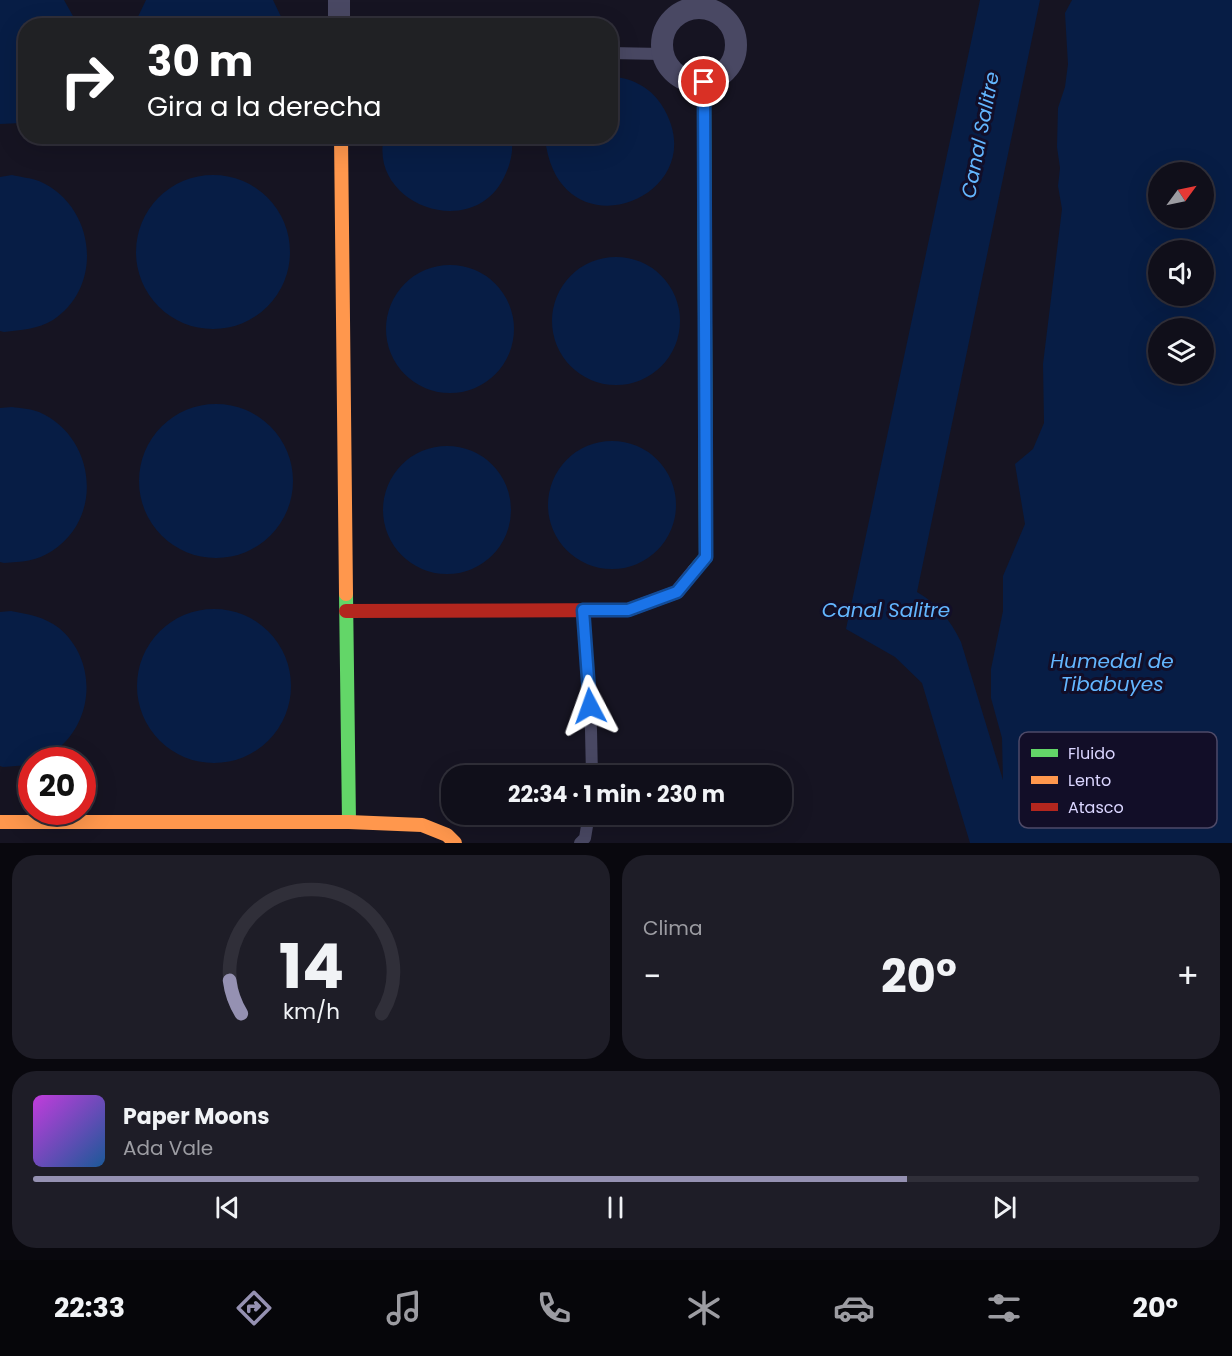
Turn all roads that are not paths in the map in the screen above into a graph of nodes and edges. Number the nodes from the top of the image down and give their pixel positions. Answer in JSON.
{"nodes":[{"id":1,"x":339,"y":0,"type":"edge"},
{"id":2,"x":699,"y":4,"type":"edge"},
{"id":3,"x":339,"y":18,"type":"edge"},
{"id":4,"x":618,"y":53,"type":"edge"},
{"id":5,"x":662,"y":54,"type":"junction"},
{"id":6,"x":704,"y":82,"type":"junction"},
{"id":7,"x":341,"y":144,"type":"edge"},
{"id":8,"x":583,"y":610,"type":"junction"},
{"id":9,"x":346,"y":611,"type":"junction"},
{"id":10,"x":592,"y":765,"type":"edge"},
{"id":11,"x":0,"y":822,"type":"edge"},
{"id":12,"x":349,"y":822,"type":"junction"},
{"id":13,"x":587,"y":825,"type":"edge"},
{"id":14,"x":455,"y":843,"type":"edge"},
{"id":15,"x":580,"y":843,"type":"edge"}],
"edges":[{"from":1,"to":3,"type":"street"},
{"from":2,"to":5,"type":"street"},
{"from":2,"to":6,"type":"street"},
{"from":4,"to":5,"type":"lane"},
{"from":5,"to":6,"type":"street"},
{"from":6,"to":8,"type":"street"},
{"from":7,"to":9,"type":"street"},
{"from":8,"to":9,"type":"street"},
{"from":8,"to":10,"type":"lane"},
{"from":9,"to":12,"type":"street"},
{"from":11,"to":12,"type":"street"},
{"from":12,"to":14,"type":"street"},
{"from":13,"to":15,"type":"lane"}]}
